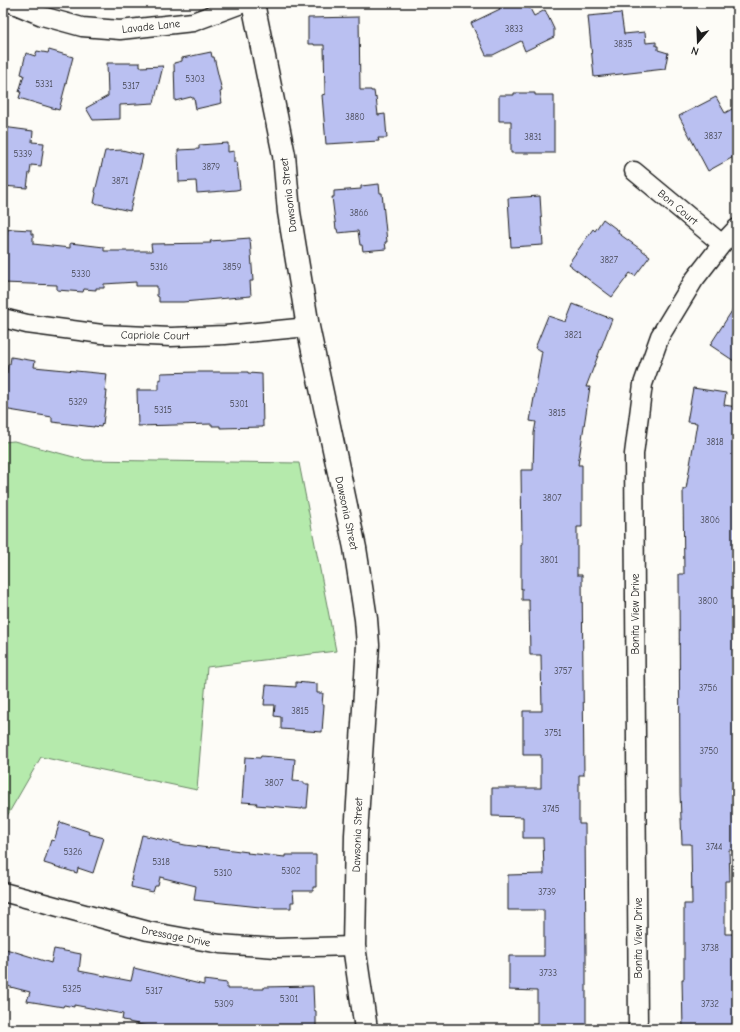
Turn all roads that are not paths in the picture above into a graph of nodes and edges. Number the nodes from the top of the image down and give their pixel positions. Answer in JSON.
{"nodes":[{"id":1,"x":11,"y":3,"type":"edge"},
{"id":2,"x":244,"y":3,"type":"edge"},
{"id":3,"x":253,"y":3,"type":"edge"},
{"id":4,"x":634,"y":171,"type":"dead end"},
{"id":5,"x":737,"y":228,"type":"edge"},
{"id":6,"x":722,"y":244,"type":"junction"},
{"id":7,"x":3,"y":318,"type":"edge"},
{"id":8,"x":308,"y":327,"type":"junction"},
{"id":9,"x":3,"y":892,"type":"edge"},
{"id":10,"x":354,"y":946,"type":"junction"},
{"id":11,"x":366,"y":1029,"type":"edge"},
{"id":12,"x":638,"y":1029,"type":"edge"}],
"edges":[{"from":1,"to":2,"type":"street","name":"Lavade Lane"},
{"from":3,"to":8,"type":"street","name":"Dawsonia Street"},
{"from":4,"to":6,"type":"street","name":"Bon Court"},
{"from":5,"to":6,"type":"street","name":"Bonita View Drive"},
{"from":6,"to":12,"type":"street","name":"Bonita View Drive"},
{"from":7,"to":8,"type":"street","name":"Capriole Court"},
{"from":8,"to":10,"type":"street","name":"Dawsonia Street"},
{"from":9,"to":10,"type":"street","name":"Dressage Drive"},
{"from":10,"to":11,"type":"street","name":"Dawsonia Street"}]}
